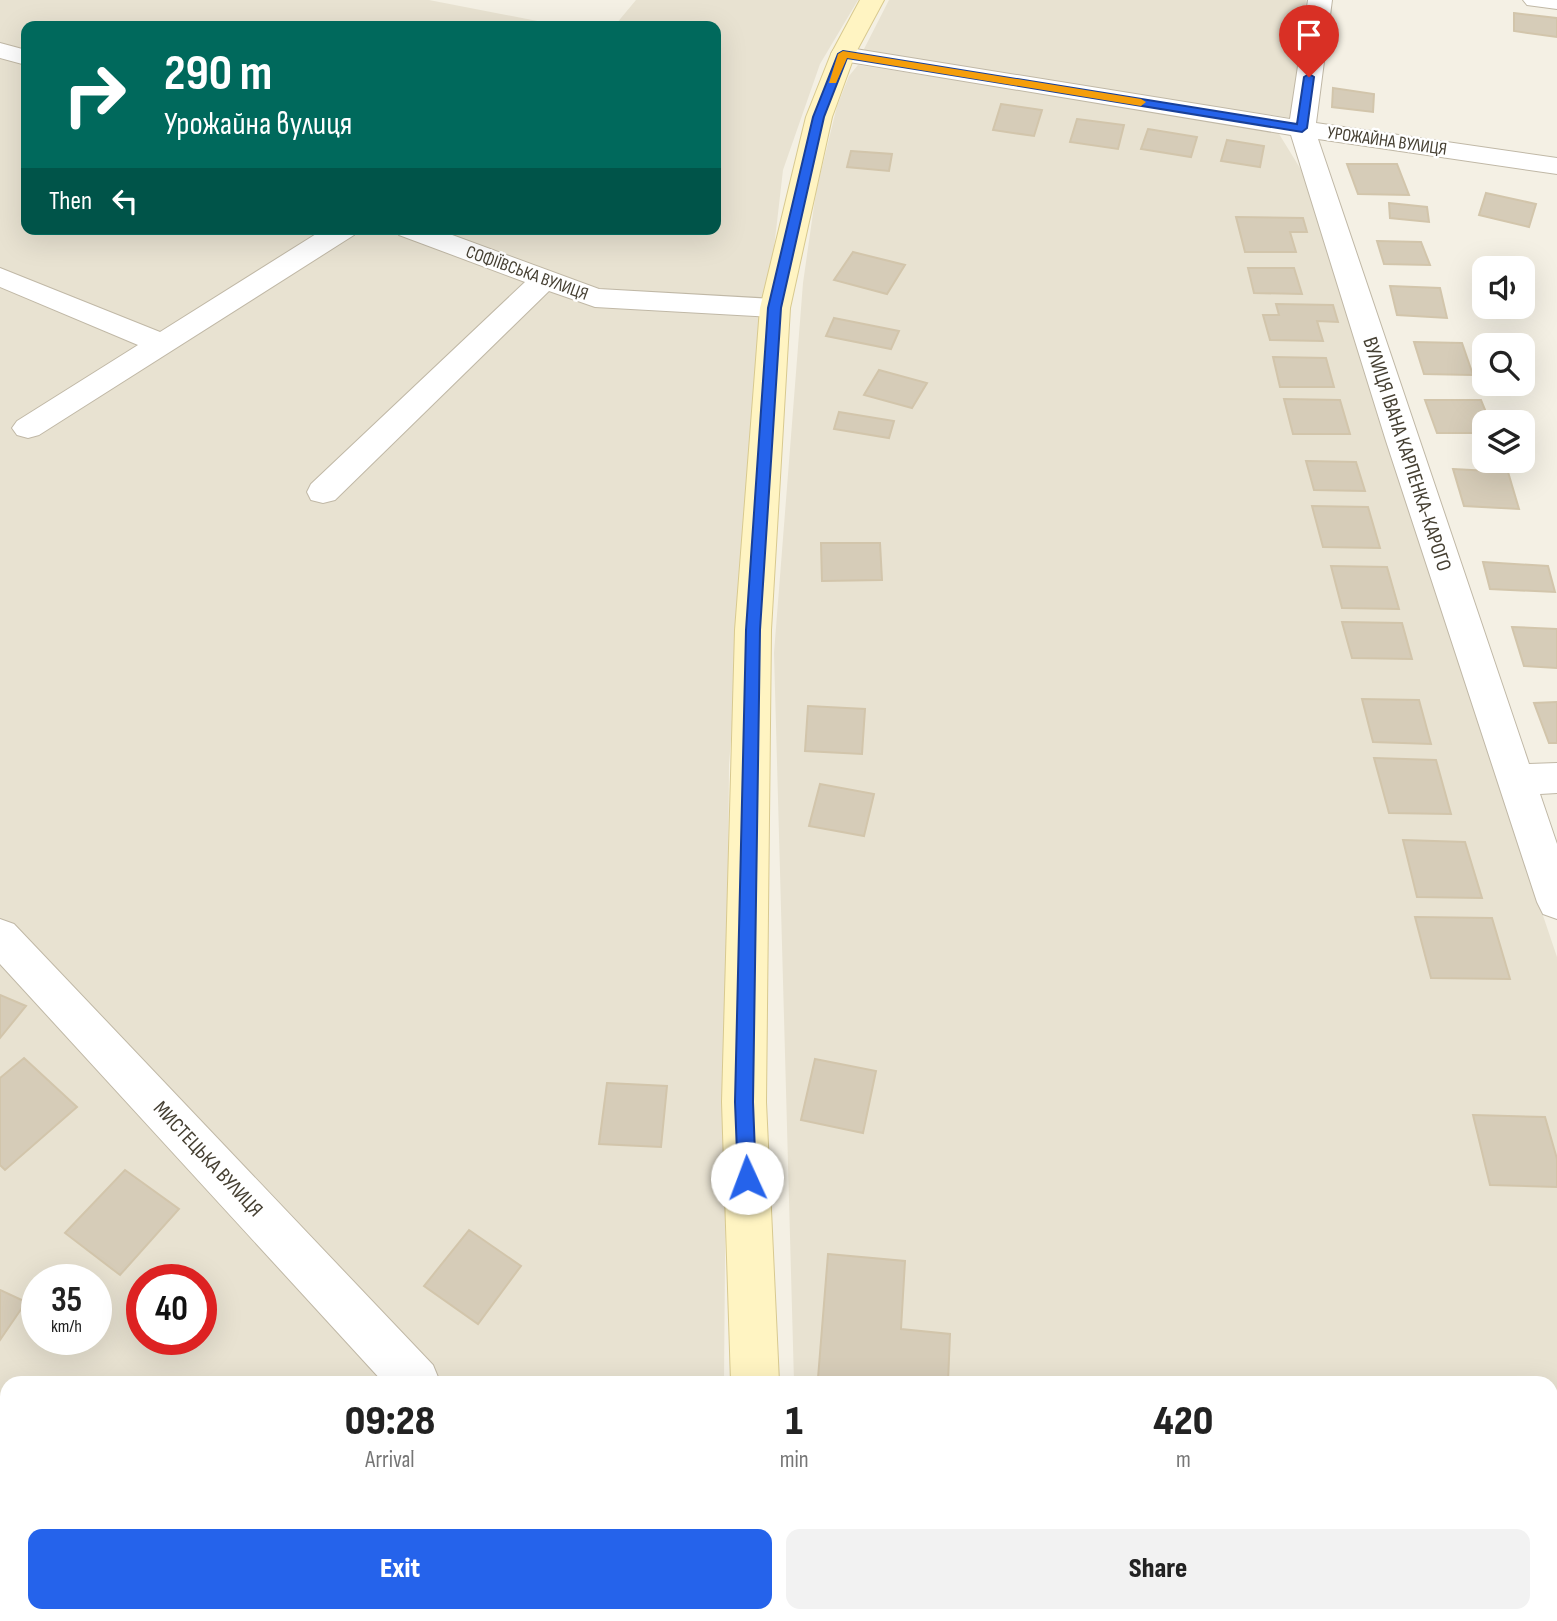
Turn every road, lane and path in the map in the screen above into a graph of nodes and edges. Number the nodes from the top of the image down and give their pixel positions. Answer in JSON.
{"nodes":[{"id":1,"x":872,"y":0,"type":"edge"},
{"id":2,"x":1320,"y":0,"type":"edge"},
{"id":3,"x":1535,"y":0,"type":"edge"},
{"id":4,"x":1557,"y":2,"type":"edge"},
{"id":5,"x":0,"y":50,"type":"edge"},
{"id":6,"x":843,"y":54,"type":"junction"},
{"id":7,"x":21,"y":56,"type":"edge"},
{"id":8,"x":1302,"y":128,"type":"junction"},
{"id":9,"x":1557,"y":166,"type":"edge"},
{"id":10,"x":334,"y":235,"type":"edge"},
{"id":11,"x":425,"y":235,"type":"edge"},
{"id":12,"x":0,"y":277,"type":"edge"},
{"id":13,"x":544,"y":280,"type":"junction"},
{"id":14,"x":775,"y":308,"type":"junction"},
{"id":15,"x":160,"y":342,"type":"junction"},
{"id":16,"x":28,"y":428,"type":"dead end"},
{"id":17,"x":323,"y":492,"type":"dead end"},
{"id":18,"x":1557,"y":778,"type":"edge"},
{"id":19,"x":1516,"y":779,"type":"junction"},
{"id":20,"x":1557,"y":902,"type":"edge"},
{"id":21,"x":0,"y":936,"type":"edge"},
{"id":22,"x":410,"y":1376,"type":"edge"},
{"id":23,"x":755,"y":1376,"type":"edge"}],
"edges":[{"from":1,"to":6,"type":"street"},
{"from":2,"to":8,"type":"street","name":"ВУЛИЦЯ ІВАНА КАРПЕНКА-КАРОГО"},
{"from":3,"to":4,"type":"street"},
{"from":5,"to":7,"type":"street"},
{"from":6,"to":8,"type":"street","name":"УРОЖАЙНА ВУЛИЦЯ"},
{"from":6,"to":14,"type":"street"},
{"from":8,"to":9,"type":"street","name":"УРОЖАЙНА ВУЛИЦЯ"},
{"from":8,"to":19,"type":"street","name":"ВУЛИЦЯ ІВАНА КАРПЕНКА-КАРОГО"},
{"from":10,"to":15,"type":"street"},
{"from":11,"to":13,"type":"street","name":"СОФІЇВСЬКА ВУЛИЦЯ"},
{"from":12,"to":15,"type":"street"},
{"from":13,"to":14,"type":"street","name":"СОФІЇВСЬКА ВУЛИЦЯ"},
{"from":13,"to":17,"type":"street"},
{"from":14,"to":23,"type":"street"},
{"from":15,"to":16,"type":"street"},
{"from":18,"to":19,"type":"street"},
{"from":19,"to":20,"type":"street","name":"ВУЛИЦЯ ІВАНА КАРПЕНКА-КАРОГО"},
{"from":21,"to":22,"type":"street","name":"МИСТЕЦЬКА ВУЛИЦЯ"}]}
